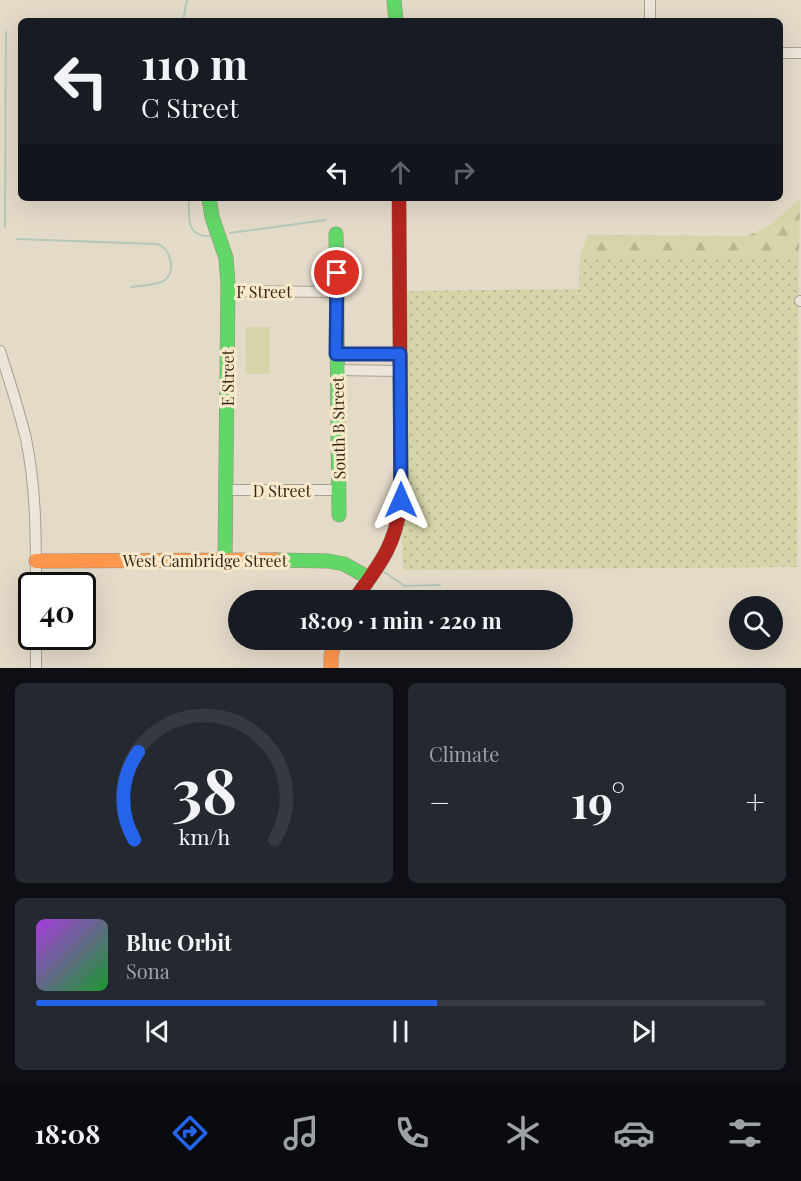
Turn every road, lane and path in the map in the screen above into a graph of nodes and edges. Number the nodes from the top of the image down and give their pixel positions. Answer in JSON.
{"nodes":[{"id":1,"x":394,"y":0,"type":"edge"},
{"id":2,"x":399,"y":0,"type":"edge"},
{"id":3,"x":650,"y":0,"type":"edge"},
{"id":4,"x":397,"y":18,"type":"edge"},
{"id":5,"x":397,"y":18,"type":"edge"},
{"id":6,"x":650,"y":18,"type":"edge"},
{"id":7,"x":801,"y":53,"type":"edge"},
{"id":8,"x":783,"y":54,"type":"edge"},
{"id":9,"x":209,"y":201,"type":"edge"},
{"id":10,"x":399,"y":201,"type":"edge"},
{"id":11,"x":336,"y":234,"type":"dead end"},
{"id":12,"x":228,"y":291,"type":"junction"},
{"id":13,"x":337,"y":291,"type":"junction"},
{"id":14,"x":0,"y":351,"type":"edge"},
{"id":15,"x":336,"y":354,"type":"junction"},
{"id":16,"x":400,"y":354,"type":"junction"},
{"id":17,"x":337,"y":370,"type":"junction"},
{"id":18,"x":400,"y":371,"type":"junction"},
{"id":19,"x":226,"y":490,"type":"junction"},
{"id":20,"x":339,"y":490,"type":"junction"},
{"id":21,"x":339,"y":515,"type":"dead end"},
{"id":22,"x":225,"y":560,"type":"junction"},
{"id":23,"x":36,"y":561,"type":"junction"},
{"id":24,"x":36,"y":572,"type":"edge"},
{"id":25,"x":369,"y":578,"type":"junction"},
{"id":26,"x":361,"y":590,"type":"edge"},
{"id":27,"x":36,"y":650,"type":"edge"},
{"id":28,"x":332,"y":650,"type":"edge"},
{"id":29,"x":36,"y":668,"type":"edge"},
{"id":30,"x":330,"y":668,"type":"edge"}],
"edges":[{"from":1,"to":4,"type":"street"},
{"from":2,"to":5,"type":"street"},
{"from":3,"to":6,"type":"street"},
{"from":7,"to":8,"type":"street"},
{"from":9,"to":12,"type":"street","name":"E Street"},
{"from":10,"to":16,"type":"street"},
{"from":11,"to":13,"type":"street","name":"South B Street"},
{"from":12,"to":13,"type":"street","name":"F Street"},
{"from":12,"to":19,"type":"street","name":"E Street"},
{"from":13,"to":15,"type":"street","name":"South B Street"},
{"from":14,"to":23,"type":"street"},
{"from":15,"to":16,"type":"street"},
{"from":15,"to":17,"type":"street","name":"South B Street"},
{"from":16,"to":18,"type":"street"},
{"from":17,"to":18,"type":"street"},
{"from":17,"to":20,"type":"street","name":"South B Street"},
{"from":18,"to":25,"type":"street"},
{"from":19,"to":20,"type":"street","name":"D Street"},
{"from":19,"to":22,"type":"street","name":"E Street"},
{"from":20,"to":21,"type":"street","name":"South B Street"},
{"from":22,"to":23,"type":"street","name":"West Cambridge Street"},
{"from":22,"to":25,"type":"street","name":"West Cambridge Street"},
{"from":23,"to":24,"type":"street"},
{"from":25,"to":26,"type":"street"},
{"from":27,"to":29,"type":"street"},
{"from":28,"to":30,"type":"street"}]}
